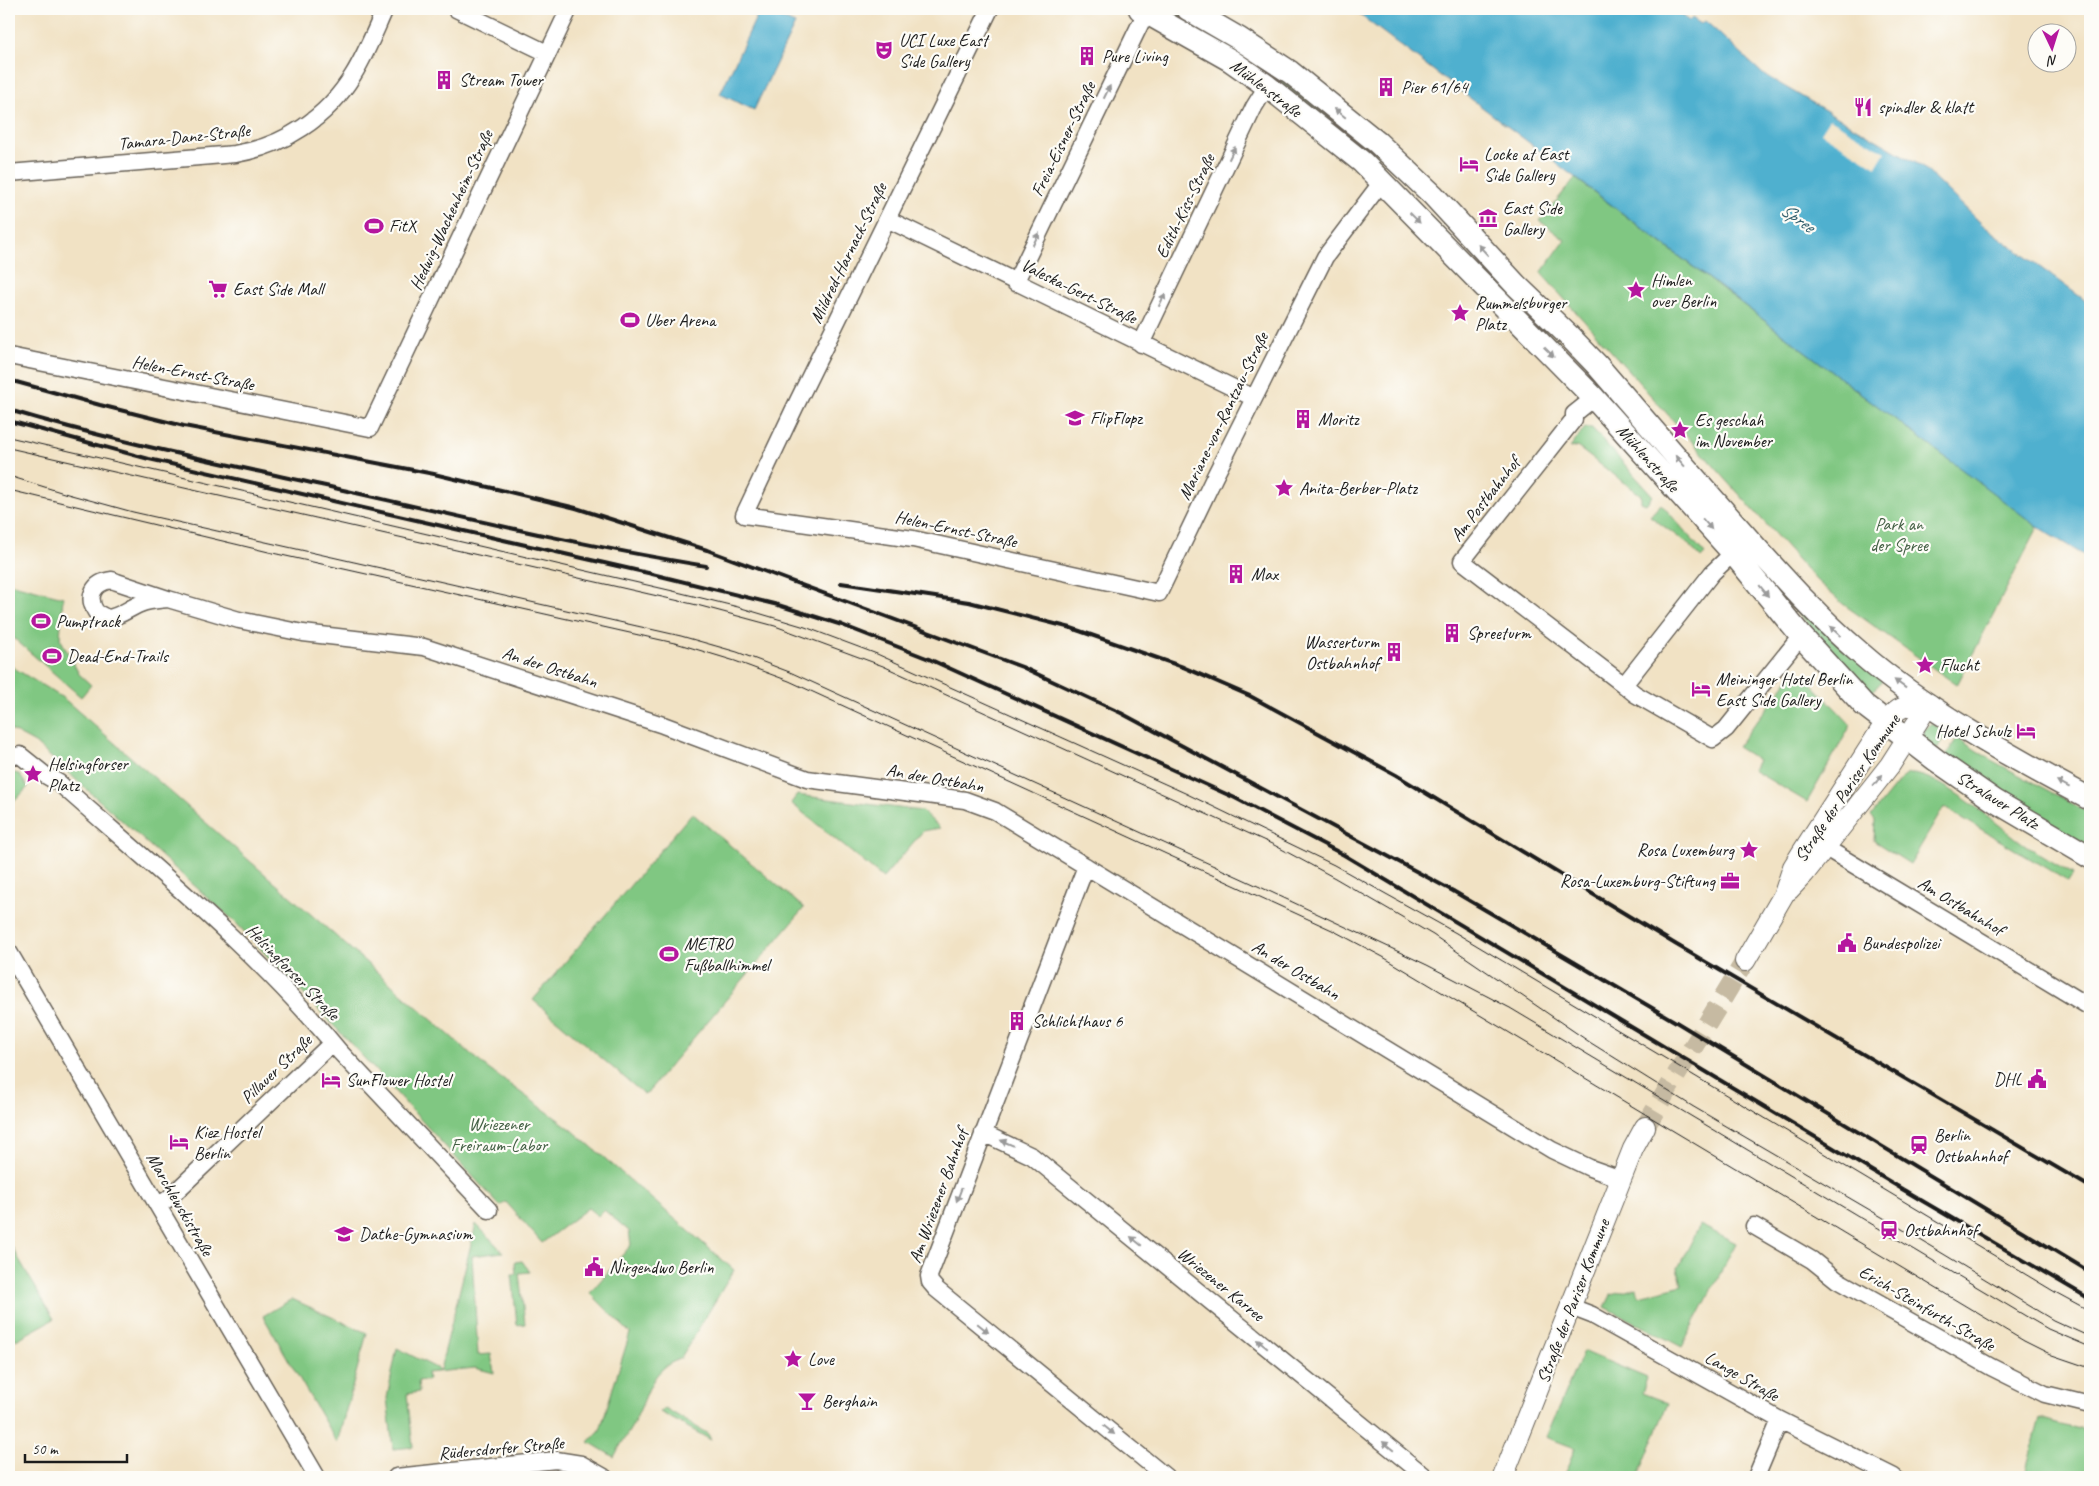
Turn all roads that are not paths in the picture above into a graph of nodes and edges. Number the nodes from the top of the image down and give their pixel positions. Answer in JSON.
{"nodes":[{"id":1,"x":385,"y":9,"type":"edge"},
{"id":2,"x":456,"y":9,"type":"edge"},
{"id":3,"x":569,"y":9,"type":"edge"},
{"id":4,"x":990,"y":9,"type":"edge"},
{"id":5,"x":1188,"y":9,"type":"edge"},
{"id":6,"x":1143,"y":10,"type":"edge"},
{"id":7,"x":547,"y":53,"type":"junction"},
{"id":8,"x":1267,"y":86,"type":"junction"},
{"id":9,"x":1400,"y":163,"type":"junction"},
{"id":10,"x":9,"y":173,"type":"edge"},
{"id":11,"x":1381,"y":183,"type":"junction"},
{"id":12,"x":886,"y":219,"type":"junction"},
{"id":13,"x":1015,"y":283,"type":"junction"},
{"id":14,"x":1141,"y":344,"type":"junction"},
{"id":15,"x":9,"y":356,"type":"edge"},
{"id":16,"x":1612,"y":383,"type":"junction"},
{"id":17,"x":1254,"y":398,"type":"junction"},
{"id":18,"x":1594,"y":398,"type":"junction"},
{"id":19,"x":370,"y":428,"type":"joint"},
{"id":20,"x":744,"y":515,"type":"joint"},
{"id":21,"x":1733,"y":553,"type":"junction"},
{"id":22,"x":1159,"y":593,"type":"joint"},
{"id":23,"x":168,"y":599,"type":"dead end"},
{"id":24,"x":1801,"y":636,"type":"junction"},
{"id":25,"x":1624,"y":686,"type":"junction"},
{"id":26,"x":1929,"y":704,"type":"junction"},
{"id":27,"x":1886,"y":722,"type":"junction"},
{"id":28,"x":1908,"y":739,"type":"junction"},
{"id":29,"x":9,"y":757,"type":"edge"},
{"id":30,"x":2090,"y":799,"type":"edge"},
{"id":31,"x":1818,"y":843,"type":"junction"},
{"id":32,"x":2090,"y":856,"type":"edge"},
{"id":33,"x":1086,"y":866,"type":"junction"},
{"id":34,"x":9,"y":952,"type":"edge"},
{"id":35,"x":1745,"y":961,"type":"tunnel mouth"},
{"id":36,"x":2090,"y":1007,"type":"edge"},
{"id":37,"x":332,"y":1043,"type":"junction"},
{"id":38,"x":1645,"y":1127,"type":"tunnel mouth"},
{"id":39,"x":983,"y":1133,"type":"junction"},
{"id":40,"x":1621,"y":1179,"type":"junction"},
{"id":41,"x":158,"y":1205,"type":"junction"},
{"id":42,"x":488,"y":1210,"type":"dead end"},
{"id":43,"x":1754,"y":1226,"type":"dead end"},
{"id":44,"x":1571,"y":1306,"type":"junction"},
{"id":45,"x":2090,"y":1405,"type":"edge"},
{"id":46,"x":1780,"y":1420,"type":"junction"},
{"id":47,"x":317,"y":1477,"type":"edge"},
{"id":48,"x":396,"y":1477,"type":"edge"},
{"id":49,"x":604,"y":1477,"type":"edge"},
{"id":50,"x":1166,"y":1477,"type":"edge"},
{"id":51,"x":1426,"y":1477,"type":"edge"},
{"id":52,"x":1503,"y":1477,"type":"edge"},
{"id":53,"x":1756,"y":1477,"type":"edge"},
{"id":54,"x":1894,"y":1477,"type":"edge"}],
"edges":[{"from":1,"to":10,"type":"street","name":"Tamara-Danz-Straße"},
{"from":2,"to":7,"type":"street"},
{"from":3,"to":7,"type":"street","name":"Hedwig-Wachenheim-Straße"},
{"from":4,"to":12,"type":"street","name":"Mildred-Harnack-Straße"},
{"from":9,"to":5,"type":"main road","name":"Mühlenstraße","one_way":true},
{"from":6,"to":8,"type":"main road","name":"Mühlenstraße"},
{"from":13,"to":6,"type":"street","name":"Freia-Eisner-Straße","one_way":true},
{"from":7,"to":19,"type":"street","name":"Hedwig-Wachenheim-Straße"},
{"from":8,"to":11,"type":"main road","name":"Mühlenstraße"},
{"from":14,"to":8,"type":"street","name":"Edith-Kiss-Straße","one_way":true},
{"from":9,"to":11,"type":"main road"},
{"from":16,"to":9,"type":"main road","name":"Mühlenstraße","one_way":true},
{"from":11,"to":17,"type":"street","name":"Mariane-von-Rantzau-Straße"},
{"from":11,"to":18,"type":"main road","name":"Mühlenstraße","one_way":true},
{"from":12,"to":13,"type":"street","name":"Valeska-Gert-Straße"},
{"from":12,"to":20,"type":"street","name":"Mildred-Harnack-Straße"},
{"from":13,"to":14,"type":"street","name":"Valeska-Gert-Straße"},
{"from":14,"to":17,"type":"street","name":"Valeska-Gert-Straße"},
{"from":15,"to":19,"type":"street","name":"Helen-Ernst-Straße"},
{"from":16,"to":18,"type":"main road"},
{"from":26,"to":16,"type":"main road","name":"Mühlenstraße","one_way":true},
{"from":17,"to":22,"type":"street","name":"Mariane-von-Rantzau-Straße"},
{"from":18,"to":21,"type":"main road","name":"Mühlenstraße","one_way":true},
{"from":18,"to":25,"type":"street","name":"Am Postbahnhof"},
{"from":20,"to":22,"type":"street","name":"Helen-Ernst-Straße"},
{"from":21,"to":24,"type":"main road","name":"Mühlenstraße","one_way":true},
{"from":21,"to":25,"type":"street"},
{"from":23,"to":33,"type":"street","name":"An der Ostbahn"},
{"from":24,"to":25,"type":"street","name":"Am Postbahnhof"},
{"from":24,"to":27,"type":"main road","name":"Mühlenstraße"},
{"from":26,"to":27,"type":"street","name":"Straße der Pariser Kommune"},
{"from":26,"to":28,"type":"street","name":"Straße der Pariser Kommune"},
{"from":30,"to":26,"type":"main road","one_way":true},
{"from":27,"to":28,"type":"main road","name":"Mühlenstraße"},
{"from":27,"to":31,"type":"street","name":"Straße der Pariser Kommune"},
{"from":31,"to":28,"type":"street","name":"Straße der Pariser Kommune","one_way":true},
{"from":28,"to":32,"type":"main road","name":"Stralauer Platz"},
{"from":29,"to":37,"type":"street","name":"Helsingforser Straße"},
{"from":31,"to":35,"type":"street","name":"Straße der Pariser Kommune"},
{"from":31,"to":36,"type":"street","name":"Am Ostbahnhof"},
{"from":33,"to":39,"type":"street","name":"Am Wriezener Bahnhof"},
{"from":33,"to":40,"type":"street","name":"An der Ostbahn"},
{"from":34,"to":41,"type":"street","name":"Marchlewskistraße"},
{"from":37,"to":41,"type":"street","name":"Pillauer Straße"},
{"from":37,"to":42,"type":"street","name":"Helsingforser Straße"},
{"from":38,"to":40,"type":"street","name":"Straße der Pariser Kommune"},
{"from":39,"to":50,"type":"street","name":"Am Wriezener Bahnhof","one_way":true},
{"from":51,"to":39,"type":"street","name":"Wriezener Karree","one_way":true},
{"from":40,"to":44,"type":"street","name":"Straße der Pariser Kommune"},
{"from":41,"to":47,"type":"street","name":"Marchlewskistraße"},
{"from":43,"to":45,"type":"street","name":"Erich-Steinfurth-Straße"},
{"from":44,"to":46,"type":"street","name":"Lange Straße"},
{"from":44,"to":52,"type":"street","name":"Straße der Pariser Kommune"},
{"from":46,"to":53,"type":"street"},
{"from":46,"to":54,"type":"street","name":"Lange Straße"},
{"from":48,"to":49,"type":"street","name":"Rüdersdorfer Straße"}]}
